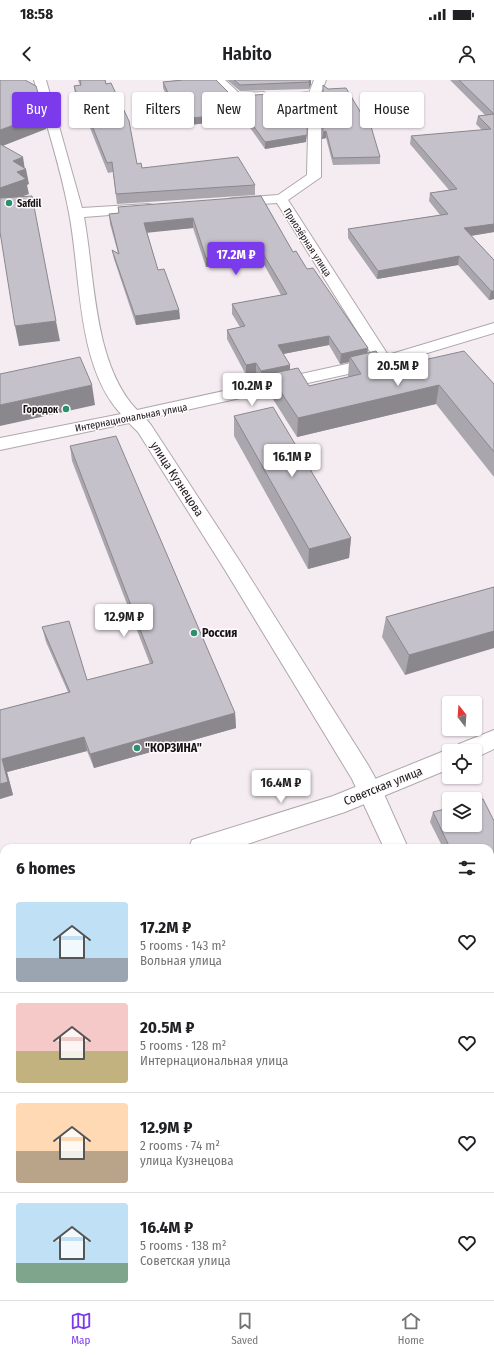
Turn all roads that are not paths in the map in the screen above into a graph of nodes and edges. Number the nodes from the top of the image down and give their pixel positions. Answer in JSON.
{"nodes":[{"id":1,"x":40,"y":80,"type":"edge"},
{"id":2,"x":218,"y":80,"type":"edge"},
{"id":3,"x":320,"y":80,"type":"edge"},
{"id":4,"x":315,"y":92,"type":"edge"},
{"id":5,"x":263,"y":96,"type":"edge"},
{"id":6,"x":315,"y":128,"type":"edge"},
{"id":7,"x":281,"y":199,"type":"junction"},
{"id":8,"x":218,"y":204,"type":"edge"},
{"id":9,"x":164,"y":207,"type":"edge"},
{"id":10,"x":76,"y":213,"type":"junction"},
{"id":11,"x":494,"y":328,"type":"edge"},
{"id":12,"x":384,"y":361,"type":"junction"},
{"id":13,"x":132,"y":418,"type":"junction"},
{"id":14,"x":0,"y":444,"type":"edge"},
{"id":15,"x":494,"y":739,"type":"edge"},
{"id":16,"x":482,"y":744,"type":"edge"},
{"id":17,"x":442,"y":762,"type":"edge"},
{"id":18,"x":371,"y":792,"type":"junction"},
{"id":19,"x":213,"y":844,"type":"edge"},
{"id":20,"x":394,"y":844,"type":"edge"}],
"edges":[{"from":1,"to":10,"type":"street","name":"улица Кузнецова"},
{"from":2,"to":5,"type":"street"},
{"from":3,"to":4,"type":"street","name":"Приозёрная улица"},
{"from":6,"to":7,"type":"street","name":"Приозёрная улица"},
{"from":7,"to":8,"type":"street"},
{"from":7,"to":12,"type":"street","name":"Приозёрная улица"},
{"from":9,"to":10,"type":"street"},
{"from":10,"to":13,"type":"street","name":"улица Кузнецова"},
{"from":11,"to":12,"type":"street","name":"Интернациональная улица"},
{"from":12,"to":13,"type":"street","name":"Интернациональная улица"},
{"from":13,"to":14,"type":"street","name":"Интернациональная улица"},
{"from":13,"to":18,"type":"street","name":"улица Кузнецова"},
{"from":15,"to":16,"type":"street"},
{"from":17,"to":18,"type":"street","name":"Советская улица"},
{"from":18,"to":19,"type":"street","name":"Советская улица"},
{"from":18,"to":20,"type":"street","name":"улица Кузнецова"}]}
